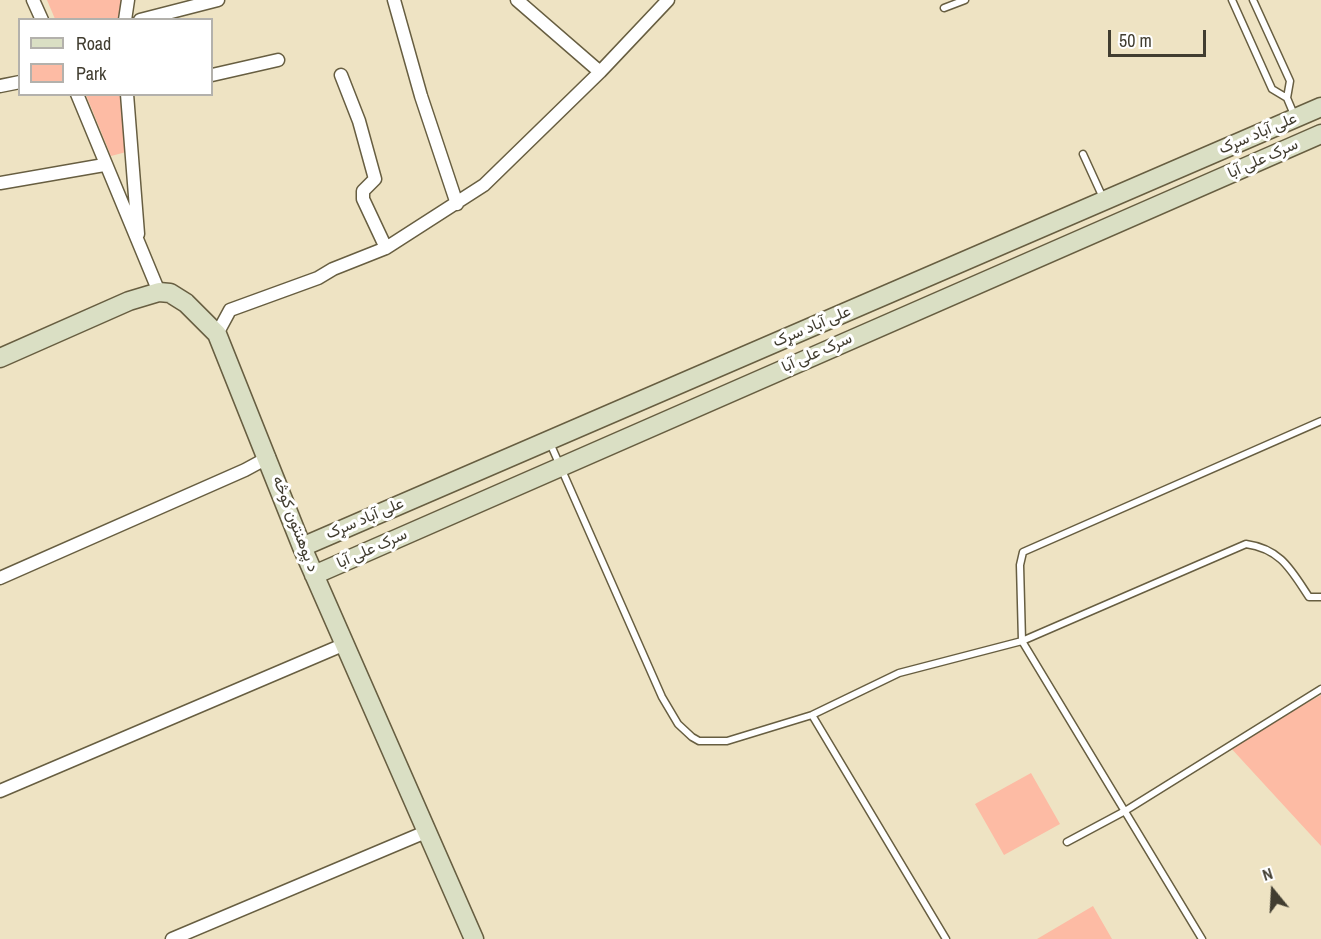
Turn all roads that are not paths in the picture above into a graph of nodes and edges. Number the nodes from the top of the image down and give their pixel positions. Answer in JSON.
{"nodes":[{"id":1,"x":33,"y":0,"type":"edge"},
{"id":2,"x":128,"y":0,"type":"edge"},
{"id":3,"x":218,"y":0,"type":"edge"},
{"id":4,"x":394,"y":0,"type":"edge"},
{"id":5,"x":518,"y":0,"type":"edge"},
{"id":6,"x":964,"y":0,"type":"edge"},
{"id":7,"x":1232,"y":0,"type":"edge"},
{"id":8,"x":1253,"y":0,"type":"edge"},
{"id":9,"x":666,"y":1,"type":"edge"},
{"id":10,"x":944,"y":9,"type":"dead end"},
{"id":11,"x":41,"y":18,"type":"edge"},
{"id":12,"x":125,"y":18,"type":"edge"},
{"id":13,"x":148,"y":18,"type":"edge"},
{"id":14,"x":278,"y":60,"type":"dead end"},
{"id":15,"x":600,"y":72,"type":"junction"},
{"id":16,"x":213,"y":75,"type":"edge"},
{"id":17,"x":342,"y":75,"type":"dead end"},
{"id":18,"x":18,"y":82,"type":"edge"},
{"id":19,"x":0,"y":86,"type":"edge"},
{"id":20,"x":78,"y":96,"type":"edge"},
{"id":21,"x":127,"y":96,"type":"edge"},
{"id":22,"x":1287,"y":98,"type":"junction"},
{"id":23,"x":1321,"y":107,"type":"edge"},
{"id":24,"x":1295,"y":118,"type":"junction"},
{"id":25,"x":1313,"y":137,"type":"edge"},
{"id":26,"x":1083,"y":154,"type":"dead end"},
{"id":27,"x":104,"y":165,"type":"junction"},
{"id":28,"x":0,"y":183,"type":"edge"},
{"id":29,"x":1104,"y":201,"type":"junction"},
{"id":30,"x":456,"y":204,"type":"junction"},
{"id":31,"x":139,"y":244,"type":"junction"},
{"id":32,"x":386,"y":248,"type":"junction"},
{"id":33,"x":159,"y":292,"type":"junction"},
{"id":34,"x":217,"y":334,"type":"junction"},
{"id":35,"x":754,"y":352,"type":"junction"},
{"id":36,"x":0,"y":358,"type":"edge"},
{"id":37,"x":764,"y":376,"type":"junction"},
{"id":38,"x":1321,"y":421,"type":"edge"},
{"id":39,"x":549,"y":441,"type":"junction"},
{"id":40,"x":268,"y":457,"type":"junction"},
{"id":41,"x":560,"y":465,"type":"junction"},
{"id":42,"x":302,"y":547,"type":"junction"},
{"id":43,"x":314,"y":575,"type":"junction"},
{"id":44,"x":0,"y":578,"type":"edge"},
{"id":45,"x":1321,"y":597,"type":"edge"},
{"id":46,"x":1022,"y":641,"type":"junction"},
{"id":47,"x":345,"y":644,"type":"junction"},
{"id":48,"x":1321,"y":689,"type":"edge"},
{"id":49,"x":812,"y":715,"type":"junction"},
{"id":50,"x":0,"y":790,"type":"edge"},
{"id":51,"x":1125,"y":811,"type":"junction"},
{"id":52,"x":428,"y":831,"type":"junction"},
{"id":53,"x":1067,"y":842,"type":"dead end"},
{"id":54,"x":201,"y":927,"type":"junction"},
{"id":55,"x":172,"y":939,"type":"edge"},
{"id":56,"x":206,"y":939,"type":"edge"},
{"id":57,"x":474,"y":939,"type":"edge"},
{"id":58,"x":946,"y":939,"type":"edge"},
{"id":59,"x":1202,"y":939,"type":"edge"}],
"edges":[{"from":1,"to":11,"type":"street"},
{"from":2,"to":12,"type":"street"},
{"from":3,"to":13,"type":"street"},
{"from":4,"to":30,"type":"street"},
{"from":5,"to":15,"type":"street"},
{"from":6,"to":10,"type":"lane"},
{"from":7,"to":22,"type":"lane"},
{"from":8,"to":22,"type":"lane"},
{"from":9,"to":15,"type":"street"},
{"from":14,"to":16,"type":"street"},
{"from":15,"to":30,"type":"street"},
{"from":17,"to":32,"type":"street"},
{"from":18,"to":19,"type":"street"},
{"from":20,"to":27,"type":"street"},
{"from":21,"to":31,"type":"street"},
{"from":22,"to":24,"type":"lane"},
{"from":23,"to":24,"type":"street","name":"علی آباد سړک"},
{"from":24,"to":25,"type":"street"},
{"from":24,"to":29,"type":"street","name":"علی آباد سړک"},
{"from":25,"to":37,"type":"street","name":"سرک علی آبا"},
{"from":26,"to":29,"type":"lane"},
{"from":27,"to":28,"type":"street"},
{"from":27,"to":31,"type":"street"},
{"from":29,"to":35,"type":"street","name":"علی آباد سړک"},
{"from":30,"to":32,"type":"street"},
{"from":31,"to":33,"type":"street"},
{"from":32,"to":34,"type":"street"},
{"from":33,"to":34,"type":"street","name":"د پوهنتون کوڅه"},
{"from":33,"to":36,"type":"street"},
{"from":34,"to":40,"type":"street","name":"د پوهنتون کوڅه"},
{"from":35,"to":37,"type":"street"},
{"from":35,"to":39,"type":"street","name":"علی آباد سړک"},
{"from":37,"to":41,"type":"street","name":"سرک علی آبا"},
{"from":38,"to":46,"type":"lane"},
{"from":39,"to":41,"type":"lane"},
{"from":39,"to":42,"type":"street","name":"علی آباد سړک"},
{"from":40,"to":42,"type":"street","name":"د پوهنتون کوڅه"},
{"from":40,"to":44,"type":"street"},
{"from":41,"to":43,"type":"street","name":"سرک علی آبا"},
{"from":41,"to":49,"type":"lane"},
{"from":42,"to":43,"type":"street","name":"د پوهنتون کوڅه"},
{"from":43,"to":47,"type":"street","name":"د پوهنتون کوڅه"},
{"from":45,"to":46,"type":"lane"},
{"from":46,"to":49,"type":"lane"},
{"from":46,"to":51,"type":"lane"},
{"from":47,"to":50,"type":"street"},
{"from":47,"to":52,"type":"street","name":"د پوهنتون کوڅه"},
{"from":48,"to":51,"type":"lane"},
{"from":49,"to":58,"type":"lane"},
{"from":51,"to":53,"type":"lane"},
{"from":51,"to":59,"type":"lane"},
{"from":52,"to":54,"type":"street"},
{"from":52,"to":57,"type":"street","name":"د پوهنتون کوڅه"},
{"from":54,"to":55,"type":"street"},
{"from":54,"to":56,"type":"street"}]}
